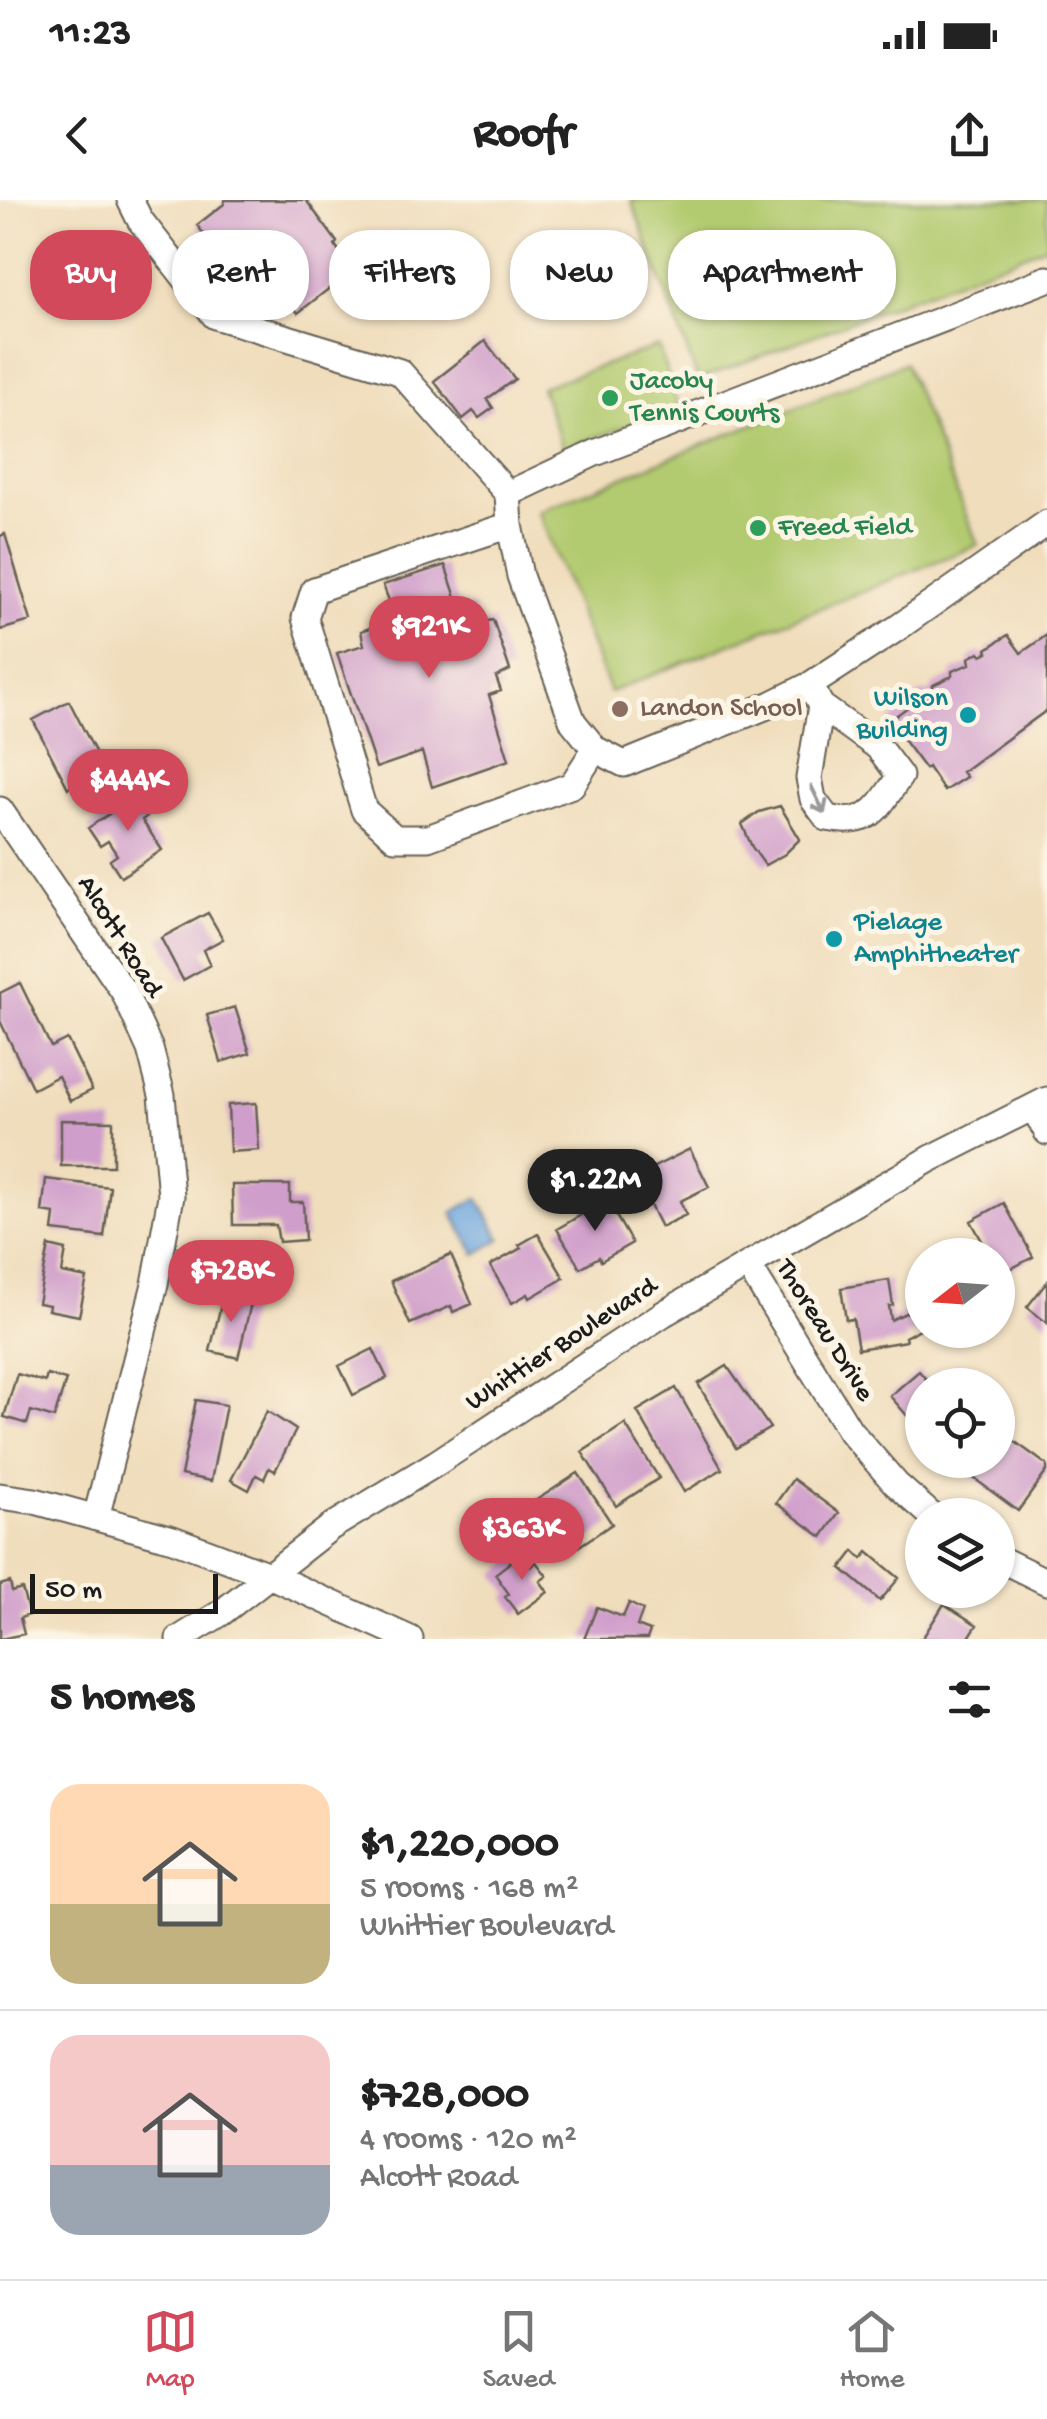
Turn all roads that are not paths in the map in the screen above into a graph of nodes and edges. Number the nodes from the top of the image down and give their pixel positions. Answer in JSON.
{"nodes":[{"id":1,"x":130,"y":200,"type":"edge"},
{"id":2,"x":1047,"y":280,"type":"edge"},
{"id":3,"x":508,"y":494,"type":"junction"},
{"id":4,"x":1047,"y":523,"type":"edge"},
{"id":5,"x":510,"y":525,"type":"junction"},
{"id":6,"x":816,"y":696,"type":"junction"},
{"id":7,"x":595,"y":748,"type":"junction"},
{"id":8,"x":0,"y":810,"type":"edge"},
{"id":9,"x":1040,"y":1104,"type":"edge"},
{"id":10,"x":1047,"y":1132,"type":"edge"},
{"id":11,"x":748,"y":1264,"type":"junction"},
{"id":12,"x":0,"y":1496,"type":"edge"},
{"id":13,"x":912,"y":1498,"type":"edge"},
{"id":14,"x":96,"y":1518,"type":"junction"},
{"id":15,"x":1015,"y":1566,"type":"edge"},
{"id":16,"x":269,"y":1575,"type":"junction"},
{"id":17,"x":1047,"y":1582,"type":"edge"},
{"id":18,"x":179,"y":1639,"type":"edge"},
{"id":19,"x":410,"y":1639,"type":"edge"}],
"edges":[{"from":1,"to":3,"type":"street"},
{"from":2,"to":3,"type":"street"},
{"from":3,"to":5,"type":"street"},
{"from":4,"to":6,"type":"street"},
{"from":5,"to":7,"type":"street"},
{"from":5,"to":7,"type":"street"},
{"from":6,"to":6,"type":"street","one_way":true},
{"from":6,"to":7,"type":"street"},
{"from":8,"to":14,"type":"street","name":"Alcott Road"},
{"from":9,"to":10,"type":"street"},
{"from":9,"to":11,"type":"street","name":"Whittier Boulevard"},
{"from":11,"to":13,"type":"street","name":"Thoreau Drive"},
{"from":11,"to":16,"type":"street","name":"Whittier Boulevard"},
{"from":12,"to":14,"type":"street"},
{"from":14,"to":16,"type":"street"},
{"from":15,"to":17,"type":"street"},
{"from":16,"to":18,"type":"street","name":"Whittier Boulevard"},
{"from":16,"to":19,"type":"street"}]}
